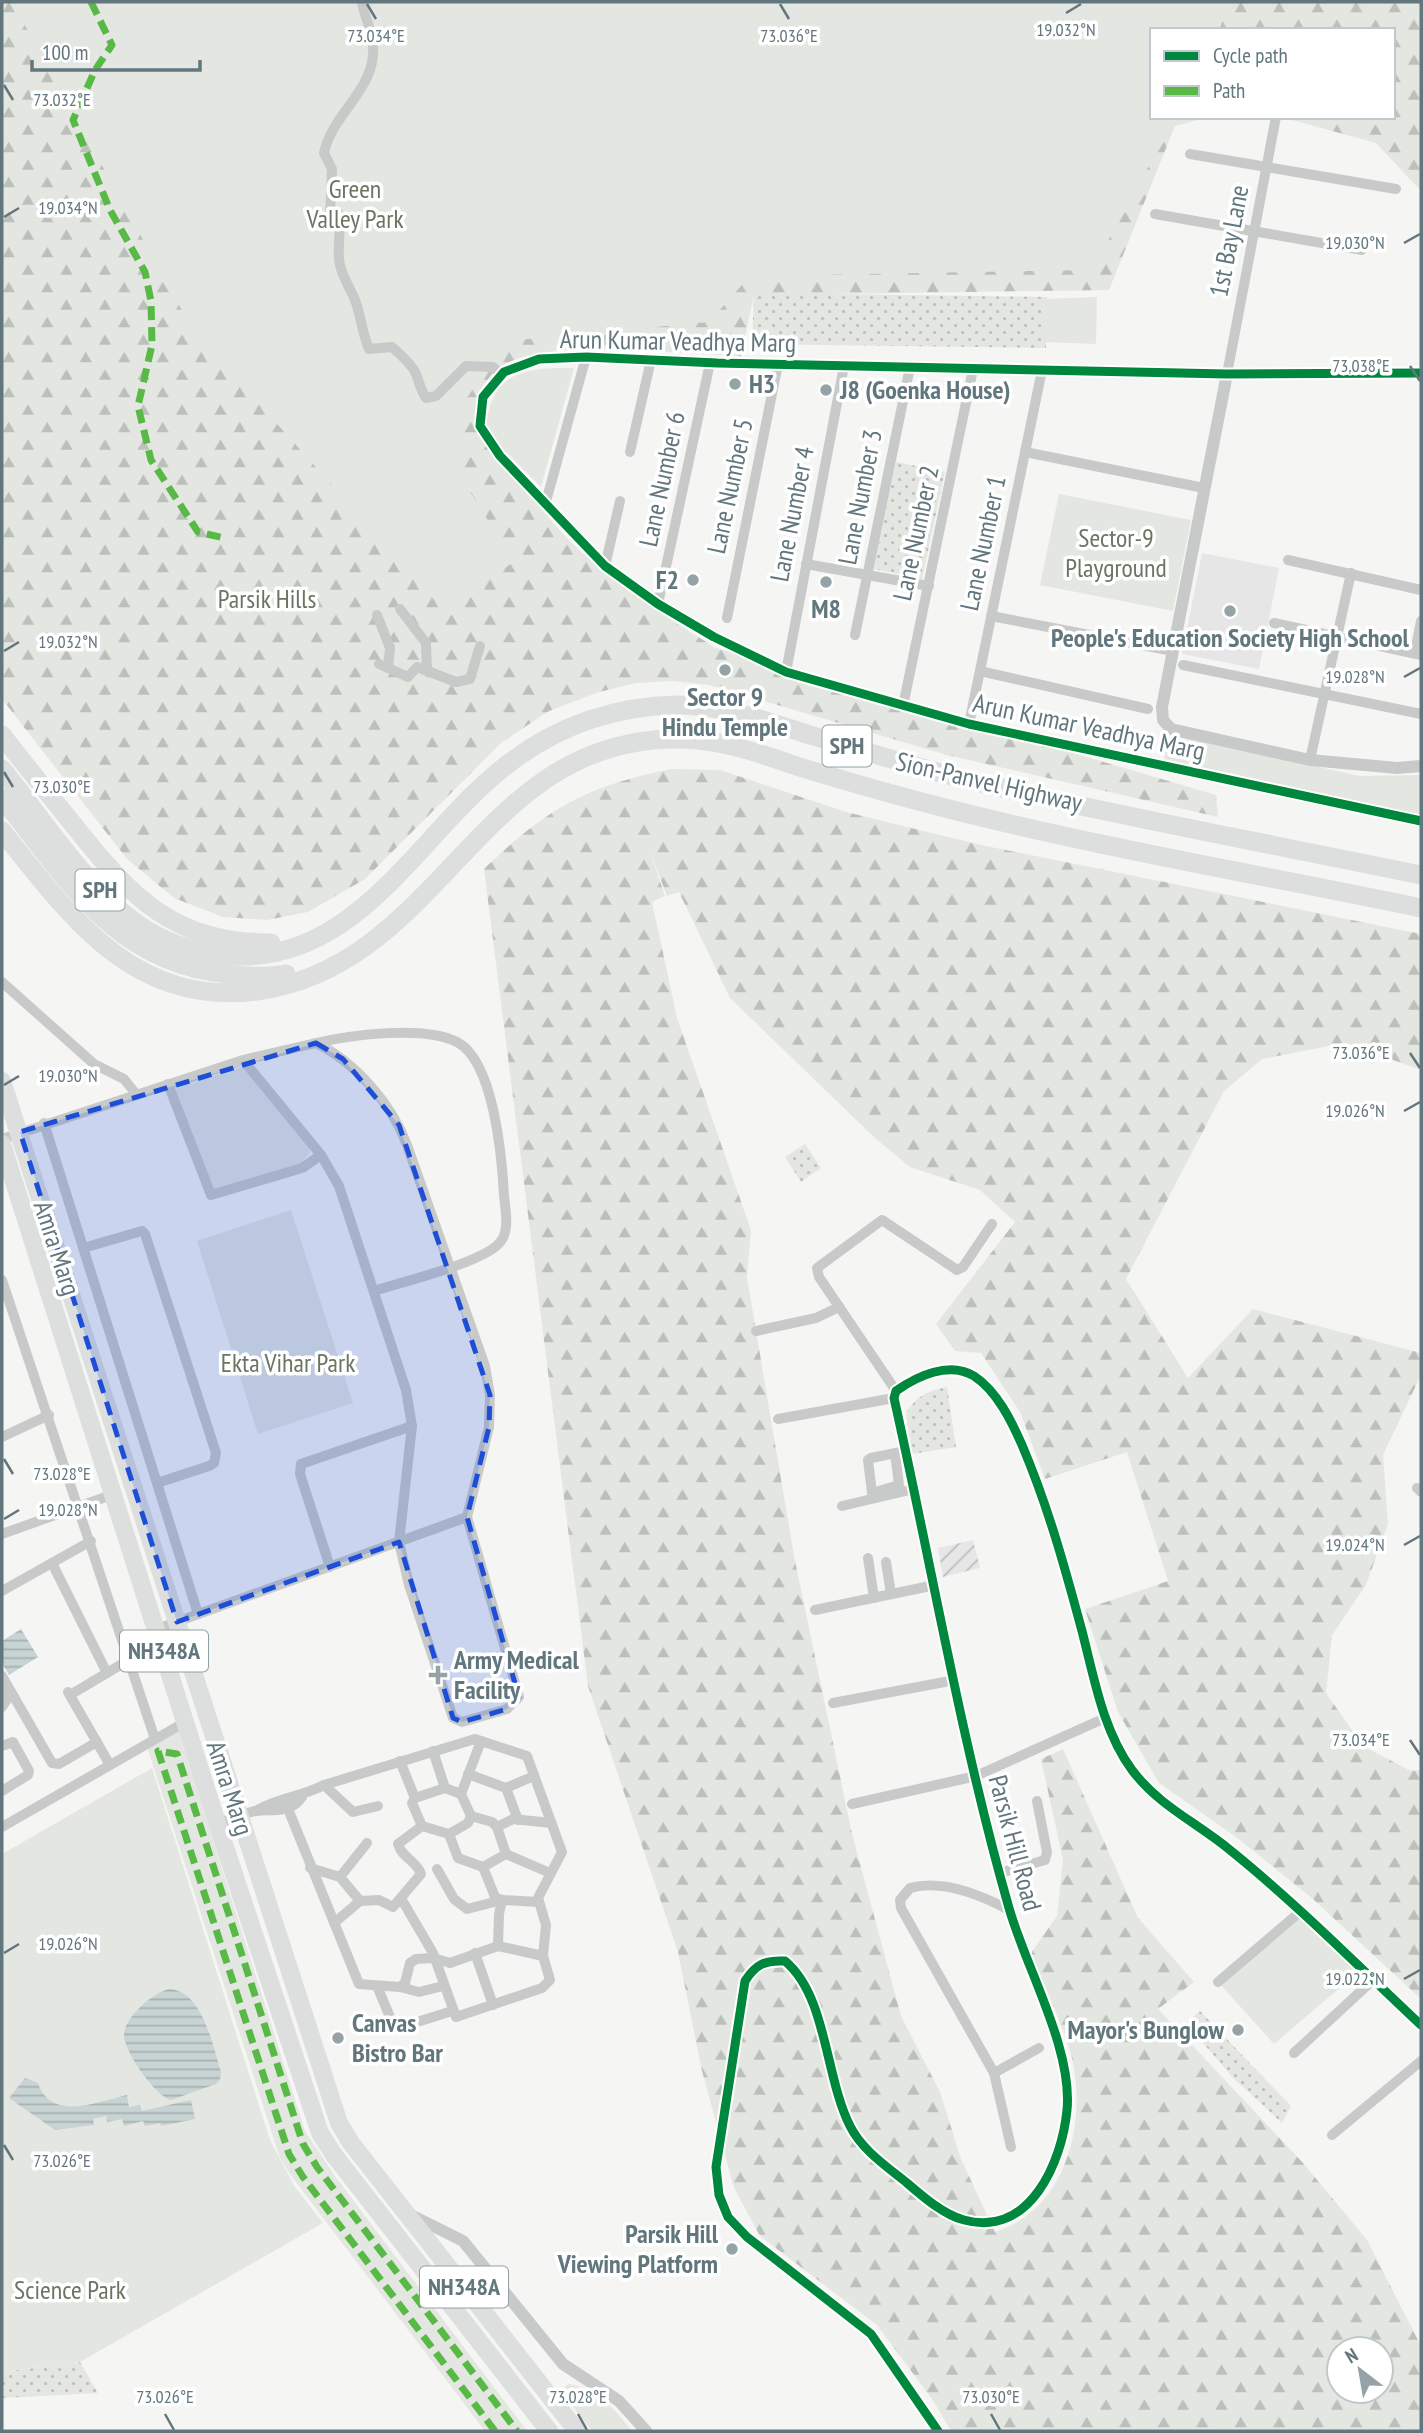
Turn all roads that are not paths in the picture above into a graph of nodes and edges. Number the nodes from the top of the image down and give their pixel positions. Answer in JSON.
{"nodes":[{"id":1,"x":362,"y":2,"type":"edge"},
{"id":2,"x":1276,"y":119,"type":"edge"},
{"id":3,"x":1190,"y":155,"type":"dead end"},
{"id":4,"x":1267,"y":167,"type":"junction"},
{"id":5,"x":1396,"y":189,"type":"dead end"},
{"id":6,"x":1155,"y":214,"type":"dead end"},
{"id":7,"x":1254,"y":232,"type":"junction"},
{"id":8,"x":1362,"y":250,"type":"dead end"},
{"id":9,"x":586,"y":356,"type":"junction"},
{"id":10,"x":651,"y":360,"type":"junction"},
{"id":11,"x":710,"y":363,"type":"junction"},
{"id":12,"x":778,"y":364,"type":"junction"},
{"id":13,"x":844,"y":366,"type":"junction"},
{"id":14,"x":910,"y":367,"type":"junction"},
{"id":15,"x":973,"y":369,"type":"junction"},
{"id":16,"x":1042,"y":370,"type":"junction"},
{"id":17,"x":1421,"y":373,"type":"edge"},
{"id":18,"x":1227,"y":374,"type":"junction"},
{"id":19,"x":501,"y":375,"type":"junction"},
{"id":20,"x":630,"y":452,"type":"dead end"},
{"id":21,"x":1025,"y":452,"type":"junction"},
{"id":22,"x":1205,"y":488,"type":"junction"},
{"id":23,"x":620,"y":501,"type":"dead end"},
{"id":24,"x":545,"y":505,"type":"junction"},
{"id":25,"x":1288,"y":560,"type":"dead end"},
{"id":26,"x":806,"y":564,"type":"junction"},
{"id":27,"x":605,"y":566,"type":"junction"},
{"id":28,"x":1351,"y":573,"type":"junction"},
{"id":29,"x":867,"y":576,"type":"junction"},
{"id":30,"x":929,"y":586,"type":"junction"},
{"id":31,"x":1421,"y":590,"type":"edge"},
{"id":32,"x":658,"y":604,"type":"junction"},
{"id":33,"x":400,"y":609,"type":"dead end"},
{"id":34,"x":377,"y":615,"type":"dead end"},
{"id":35,"x":991,"y":616,"type":"junction"},
{"id":36,"x":727,"y":618,"type":"dead end"},
{"id":37,"x":1421,"y":621,"type":"edge"},
{"id":38,"x":1274,"y":623,"type":"dead end"},
{"id":39,"x":855,"y":635,"type":"dead end"},
{"id":40,"x":1336,"y":636,"type":"junction"},
{"id":41,"x":480,"y":646,"type":"dead end"},
{"id":42,"x":1173,"y":651,"type":"junction"},
{"id":43,"x":1418,"y":654,"type":"edge"},
{"id":44,"x":1183,"y":665,"type":"dead end"},
{"id":45,"x":427,"y":671,"type":"junction"},
{"id":46,"x":786,"y":671,"type":"junction"},
{"id":47,"x":980,"y":671,"type":"junction"},
{"id":48,"x":1324,"y":693,"type":"junction"},
{"id":49,"x":902,"y":706,"type":"junction"},
{"id":50,"x":1148,"y":709,"type":"dead end"},
{"id":51,"x":1421,"y":714,"type":"edge"},
{"id":52,"x":969,"y":724,"type":"junction"},
{"id":53,"x":2,"y":735,"type":"edge"},
{"id":54,"x":1310,"y":760,"type":"junction"},
{"id":55,"x":1421,"y":766,"type":"edge"},
{"id":56,"x":2,"y":769,"type":"edge"},
{"id":57,"x":2,"y":798,"type":"edge"},
{"id":58,"x":1421,"y":821,"type":"edge"},
{"id":59,"x":2,"y":831,"type":"edge"},
{"id":60,"x":1421,"y":875,"type":"edge"},
{"id":61,"x":1421,"y":908,"type":"edge"},
{"id":62,"x":342,"y":924,"type":"junction"},
{"id":63,"x":359,"y":952,"type":"junction"},
{"id":64,"x":235,"y":966,"type":"junction"},
{"id":65,"x":2,"y":982,"type":"edge"},
{"id":66,"x":316,"y":1043,"type":"junction"},
{"id":67,"x":243,"y":1060,"type":"junction"},
{"id":68,"x":2,"y":1081,"type":"edge"},
{"id":69,"x":168,"y":1084,"type":"junction"},
{"id":70,"x":136,"y":1094,"type":"junction"},
{"id":71,"x":44,"y":1123,"type":"junction"},
{"id":72,"x":20,"y":1132,"type":"junction"},
{"id":73,"x":2,"y":1141,"type":"edge"},
{"id":74,"x":321,"y":1155,"type":"junction"},
{"id":75,"x":992,"y":1224,"type":"dead end"},
{"id":76,"x":83,"y":1248,"type":"junction"},
{"id":77,"x":447,"y":1267,"type":"junction"},
{"id":78,"x":2,"y":1280,"type":"edge"},
{"id":79,"x":374,"y":1291,"type":"junction"},
{"id":80,"x":839,"y":1307,"type":"junction"},
{"id":81,"x":755,"y":1331,"type":"dead end"},
{"id":82,"x":895,"y":1394,"type":"junction"},
{"id":83,"x":49,"y":1415,"type":"junction"},
{"id":84,"x":778,"y":1419,"type":"dead end"},
{"id":85,"x":412,"y":1426,"type":"junction"},
{"id":86,"x":2,"y":1437,"type":"edge"},
{"id":87,"x":900,"y":1452,"type":"junction"},
{"id":88,"x":157,"y":1483,"type":"junction"},
{"id":89,"x":914,"y":1489,"type":"junction"},
{"id":90,"x":114,"y":1494,"type":"junction"},
{"id":91,"x":873,"y":1495,"type":"junction"},
{"id":92,"x":842,"y":1506,"type":"dead end"},
{"id":93,"x":78,"y":1509,"type":"junction"},
{"id":94,"x":52,"y":1517,"type":"junction"},
{"id":95,"x":467,"y":1517,"type":"junction"},
{"id":96,"x":59,"y":1529,"type":"dead end"},
{"id":97,"x":2,"y":1533,"type":"edge"},
{"id":98,"x":91,"y":1541,"type":"junction"},
{"id":99,"x":399,"y":1542,"type":"junction"},
{"id":100,"x":867,"y":1558,"type":"dead end"},
{"id":101,"x":886,"y":1562,"type":"dead end"},
{"id":102,"x":52,"y":1563,"type":"junction"},
{"id":103,"x":330,"y":1567,"type":"junction"},
{"id":104,"x":935,"y":1585,"type":"junction"},
{"id":105,"x":2,"y":1591,"type":"edge"},
{"id":106,"x":891,"y":1592,"type":"junction"},
{"id":107,"x":874,"y":1596,"type":"junction"},
{"id":108,"x":815,"y":1610,"type":"dead end"},
{"id":109,"x":198,"y":1614,"type":"junction"},
{"id":110,"x":177,"y":1622,"type":"junction"},
{"id":111,"x":157,"y":1629,"type":"junction"},
{"id":112,"x":127,"y":1661,"type":"junction"},
{"id":113,"x":107,"y":1673,"type":"junction"},
{"id":114,"x":2,"y":1676,"type":"edge"},
{"id":115,"x":955,"y":1680,"type":"junction"},
{"id":116,"x":2,"y":1688,"type":"edge"},
{"id":117,"x":833,"y":1703,"type":"dead end"},
{"id":118,"x":2,"y":1707,"type":"edge"},
{"id":119,"x":1105,"y":1718,"type":"junction"},
{"id":120,"x":187,"y":1721,"type":"junction"},
{"id":121,"x":155,"y":1740,"type":"junction"},
{"id":122,"x":481,"y":1741,"type":"junction"},
{"id":123,"x":97,"y":1742,"type":"junction"},
{"id":124,"x":2,"y":1746,"type":"edge"},
{"id":125,"x":433,"y":1751,"type":"junction"},
{"id":126,"x":400,"y":1761,"type":"junction"},
{"id":127,"x":110,"y":1765,"type":"junction"},
{"id":128,"x":468,"y":1774,"type":"junction"},
{"id":129,"x":534,"y":1776,"type":"junction"},
{"id":130,"x":976,"y":1776,"type":"junction"},
{"id":131,"x":324,"y":1785,"type":"junction"},
{"id":132,"x":445,"y":1788,"type":"junction"},
{"id":133,"x":506,"y":1788,"type":"junction"},
{"id":134,"x":2,"y":1791,"type":"edge"},
{"id":135,"x":461,"y":1794,"type":"junction"},
{"id":136,"x":415,"y":1798,"type":"junction"},
{"id":137,"x":1037,"y":1801,"type":"dead end"},
{"id":138,"x":286,"y":1804,"type":"junction"},
{"id":139,"x":852,"y":1804,"type":"dead end"},
{"id":140,"x":378,"y":1806,"type":"dead end"},
{"id":141,"x":248,"y":1814,"type":"junction"},
{"id":142,"x":471,"y":1816,"type":"junction"},
{"id":143,"x":518,"y":1820,"type":"junction"},
{"id":144,"x":217,"y":1823,"type":"junction"},
{"id":145,"x":551,"y":1823,"type":"junction"},
{"id":146,"x":2,"y":1826,"type":"edge"},
{"id":147,"x":422,"y":1826,"type":"junction"},
{"id":148,"x":497,"y":1827,"type":"junction"},
{"id":149,"x":449,"y":1834,"type":"junction"},
{"id":150,"x":368,"y":1843,"type":"dead end"},
{"id":151,"x":506,"y":1854,"type":"junction"},
{"id":152,"x":458,"y":1858,"type":"junction"},
{"id":153,"x":483,"y":1867,"type":"junction"},
{"id":154,"x":310,"y":1868,"type":"junction"},
{"id":155,"x":438,"y":1869,"type":"junction"},
{"id":156,"x":550,"y":1873,"type":"junction"},
{"id":157,"x":1000,"y":1873,"type":"junction"},
{"id":158,"x":421,"y":1874,"type":"junction"},
{"id":159,"x":340,"y":1877,"type":"junction"},
{"id":160,"x":402,"y":1900,"type":"junction"},
{"id":161,"x":502,"y":1900,"type":"junction"},
{"id":162,"x":360,"y":1901,"type":"junction"},
{"id":163,"x":539,"y":1902,"type":"junction"},
{"id":164,"x":1009,"y":1910,"type":"junction"},
{"id":165,"x":1301,"y":1911,"type":"junction"},
{"id":166,"x":334,"y":1923,"type":"junction"},
{"id":167,"x":498,"y":1946,"type":"junction"},
{"id":168,"x":475,"y":1954,"type":"junction"},
{"id":169,"x":543,"y":1956,"type":"junction"},
{"id":170,"x":433,"y":1958,"type":"junction"},
{"id":171,"x":1373,"y":1980,"type":"junction"},
{"id":172,"x":1217,"y":1982,"type":"dead end"},
{"id":173,"x":377,"y":1986,"type":"junction"},
{"id":174,"x":443,"y":1986,"type":"junction"},
{"id":175,"x":400,"y":1987,"type":"junction"},
{"id":176,"x":493,"y":2005,"type":"junction"},
{"id":177,"x":452,"y":2011,"type":"junction"},
{"id":178,"x":1421,"y":2025,"type":"edge"},
{"id":179,"x":1039,"y":2048,"type":"dead end"},
{"id":180,"x":1294,"y":2053,"type":"dead end"},
{"id":181,"x":1421,"y":2060,"type":"edge"},
{"id":182,"x":994,"y":2073,"type":"junction"},
{"id":183,"x":1332,"y":2135,"type":"dead end"},
{"id":184,"x":1011,"y":2147,"type":"dead end"},
{"id":185,"x":401,"y":2207,"type":"junction"},
{"id":186,"x":549,"y":2431,"type":"edge"},
{"id":187,"x":577,"y":2431,"type":"edge"},
{"id":188,"x":646,"y":2431,"type":"edge"},
{"id":189,"x":938,"y":2431,"type":"edge"}],
"edges":[{"from":1,"to":19,"type":"street"},
{"from":2,"to":4,"type":"street","name":"1st Bay Lane"},
{"from":3,"to":4,"type":"street"},
{"from":4,"to":5,"type":"street"},
{"from":4,"to":7,"type":"street","name":"1st Bay Lane"},
{"from":6,"to":7,"type":"street"},
{"from":7,"to":8,"type":"street"},
{"from":7,"to":18,"type":"street","name":"1st Bay Lane"},
{"from":9,"to":10,"type":"street","name":"Arun Kumar Veadhya Marg"},
{"from":9,"to":19,"type":"street","name":"Arun Kumar Veadhya Marg"},
{"from":9,"to":24,"type":"street"},
{"from":10,"to":11,"type":"street","name":"Arun Kumar Veadhya Marg"},
{"from":10,"to":20,"type":"street"},
{"from":11,"to":12,"type":"street","name":"Arun Kumar Veadhya Marg"},
{"from":11,"to":32,"type":"street","name":"Lane Number 6"},
{"from":12,"to":13,"type":"street","name":"Arun Kumar Veadhya Marg"},
{"from":12,"to":36,"type":"street","name":"Lane Number 5"},
{"from":13,"to":14,"type":"street","name":"Arun Kumar Veadhya Marg"},
{"from":13,"to":26,"type":"street","name":"Lane Number 4"},
{"from":14,"to":15,"type":"street","name":"Arun Kumar Veadhya Marg"},
{"from":14,"to":29,"type":"street","name":"Lane Number 3"},
{"from":15,"to":16,"type":"street","name":"Arun Kumar Veadhya Marg"},
{"from":15,"to":30,"type":"street","name":"Lane Number 2"},
{"from":16,"to":18,"type":"street","name":"Arun Kumar Veadhya Marg"},
{"from":16,"to":21,"type":"street","name":"Lane Number 1"},
{"from":17,"to":18,"type":"street","name":"Arun Kumar Veadhya Marg"},
{"from":18,"to":22,"type":"street"},
{"from":19,"to":24,"type":"street","name":"Arun Kumar Veadhya Marg"},
{"from":21,"to":22,"type":"street"},
{"from":21,"to":35,"type":"street","name":"Lane Number 1"},
{"from":22,"to":42,"type":"street"},
{"from":23,"to":27,"type":"street"},
{"from":24,"to":27,"type":"street","name":"Arun Kumar Veadhya Marg"},
{"from":25,"to":28,"type":"street"},
{"from":26,"to":29,"type":"street"},
{"from":26,"to":46,"type":"street","name":"Lane Number 4"},
{"from":27,"to":32,"type":"street","name":"Arun Kumar Veadhya Marg"},
{"from":28,"to":31,"type":"street"},
{"from":28,"to":40,"type":"street"},
{"from":29,"to":30,"type":"street"},
{"from":29,"to":39,"type":"street","name":"Lane Number 3"},
{"from":30,"to":49,"type":"street","name":"Lane Number 2"},
{"from":32,"to":46,"type":"street","name":"Arun Kumar Veadhya Marg"},
{"from":33,"to":45,"type":"street"},
{"from":34,"to":45,"type":"street"},
{"from":35,"to":42,"type":"street"},
{"from":35,"to":47,"type":"street","name":"Lane Number 1"},
{"from":37,"to":43,"type":"street"},
{"from":38,"to":40,"type":"street"},
{"from":40,"to":43,"type":"street"},
{"from":40,"to":48,"type":"street"},
{"from":41,"to":45,"type":"street"},
{"from":42,"to":54,"type":"street"},
{"from":44,"to":48,"type":"street"},
{"from":46,"to":49,"type":"street","name":"Arun Kumar Veadhya Marg"},
{"from":47,"to":50,"type":"street"},
{"from":47,"to":52,"type":"street","name":"Lane Number 1"},
{"from":48,"to":51,"type":"street"},
{"from":48,"to":54,"type":"street"},
{"from":49,"to":52,"type":"street","name":"Arun Kumar Veadhya Marg"},
{"from":52,"to":58,"type":"street","name":"Arun Kumar Veadhya Marg"},
{"from":53,"to":62,"type":"highway"},
{"from":54,"to":55,"type":"street"},
{"from":56,"to":64,"type":"highway","number":"SPH"},
{"from":57,"to":64,"type":"highway","number":"SPH"},
{"from":59,"to":63,"type":"highway"},
{"from":60,"to":62,"type":"highway","name":"Sion-Panvel Highway","number":"SPH"},
{"from":61,"to":63,"type":"highway","name":"Sion-Panvel Highway","number":"SPH"},
{"from":62,"to":64,"type":"highway","number":"SPH"},
{"from":63,"to":64,"type":"highway","number":"SPH"},
{"from":65,"to":70,"type":"street"},
{"from":66,"to":67,"type":"street"},
{"from":66,"to":77,"type":"street"},
{"from":66,"to":77,"type":"street"},
{"from":67,"to":69,"type":"street"},
{"from":67,"to":74,"type":"street"},
{"from":68,"to":72,"type":"highway","name":"Amra Marg","number":"NH348A"},
{"from":69,"to":70,"type":"street"},
{"from":69,"to":74,"type":"street"},
{"from":70,"to":71,"type":"street"},
{"from":71,"to":72,"type":"street"},
{"from":71,"to":76,"type":"street"},
{"from":72,"to":73,"type":"street"},
{"from":72,"to":110,"type":"highway","name":"Amra Marg","number":"NH348A"},
{"from":73,"to":90,"type":"highway","name":"Amra Marg","number":"NH348A"},
{"from":74,"to":79,"type":"street"},
{"from":75,"to":80,"type":"street"},
{"from":76,"to":88,"type":"street"},
{"from":76,"to":88,"type":"street"},
{"from":77,"to":79,"type":"street"},
{"from":77,"to":95,"type":"street"},
{"from":78,"to":83,"type":"street"},
{"from":79,"to":85,"type":"street"},
{"from":80,"to":81,"type":"street"},
{"from":80,"to":82,"type":"street"},
{"from":82,"to":84,"type":"street"},
{"from":82,"to":87,"type":"street","name":"Parsik Hill Road"},
{"from":82,"to":119,"type":"street"},
{"from":83,"to":86,"type":"street"},
{"from":83,"to":93,"type":"street"},
{"from":85,"to":99,"type":"street"},
{"from":85,"to":103,"type":"street"},
{"from":87,"to":89,"type":"street","name":"Parsik Hill Road"},
{"from":87,"to":91,"type":"street"},
{"from":87,"to":91,"type":"street"},
{"from":88,"to":109,"type":"street"},
{"from":89,"to":91,"type":"street"},
{"from":89,"to":104,"type":"street","name":"Parsik Hill Road"},
{"from":90,"to":93,"type":"street"},
{"from":90,"to":111,"type":"highway","name":"Amra Marg","number":"NH348A"},
{"from":91,"to":92,"type":"street"},
{"from":93,"to":94,"type":"street"},
{"from":93,"to":98,"type":"street"},
{"from":94,"to":96,"type":"street"},
{"from":94,"to":97,"type":"street"},
{"from":95,"to":99,"type":"street"},
{"from":95,"to":99,"type":"street"},
{"from":98,"to":102,"type":"street"},
{"from":98,"to":112,"type":"street"},
{"from":99,"to":103,"type":"street"},
{"from":100,"to":107,"type":"street"},
{"from":101,"to":106,"type":"street"},
{"from":102,"to":105,"type":"street"},
{"from":102,"to":113,"type":"street"},
{"from":103,"to":109,"type":"street"},
{"from":104,"to":106,"type":"street"},
{"from":104,"to":115,"type":"street","name":"Parsik Hill Road"},
{"from":106,"to":107,"type":"street"},
{"from":107,"to":108,"type":"street"},
{"from":109,"to":110,"type":"street"},
{"from":110,"to":111,"type":"street"},
{"from":110,"to":141,"type":"highway","name":"Amra Marg","number":"NH348A"},
{"from":111,"to":120,"type":"highway","name":"Amra Marg","number":"NH348A"},
{"from":112,"to":113,"type":"street"},
{"from":112,"to":121,"type":"street"},
{"from":113,"to":123,"type":"street"},
{"from":114,"to":123,"type":"street"},
{"from":115,"to":117,"type":"street"},
{"from":115,"to":130,"type":"street","name":"Parsik Hill Road"},
{"from":116,"to":118,"type":"street"},
{"from":119,"to":130,"type":"street"},
{"from":119,"to":165,"type":"street"},
{"from":120,"to":121,"type":"street"},
{"from":120,"to":144,"type":"highway","name":"Amra Marg","number":"NH348A"},
{"from":121,"to":127,"type":"street"},
{"from":122,"to":125,"type":"street"},
{"from":122,"to":128,"type":"street"},
{"from":122,"to":129,"type":"street"},
{"from":123,"to":127,"type":"street"},
{"from":124,"to":134,"type":"street"},
{"from":125,"to":126,"type":"street"},
{"from":125,"to":132,"type":"street"},
{"from":126,"to":131,"type":"street"},
{"from":126,"to":136,"type":"street"},
{"from":127,"to":146,"type":"street"},
{"from":128,"to":133,"type":"street"},
{"from":128,"to":135,"type":"street"},
{"from":129,"to":133,"type":"street"},
{"from":129,"to":145,"type":"street"},
{"from":130,"to":139,"type":"street"},
{"from":130,"to":157,"type":"street","name":"Parsik Hill Road"},
{"from":131,"to":138,"type":"street"},
{"from":131,"to":140,"type":"street"},
{"from":132,"to":135,"type":"street"},
{"from":132,"to":136,"type":"street"},
{"from":133,"to":143,"type":"street"},
{"from":135,"to":142,"type":"street"},
{"from":136,"to":147,"type":"street"},
{"from":137,"to":157,"type":"street"},
{"from":138,"to":141,"type":"street"},
{"from":138,"to":154,"type":"street"},
{"from":141,"to":144,"type":"street"},
{"from":141,"to":185,"type":"highway","name":"Amra Marg","number":"NH348A"},
{"from":142,"to":148,"type":"street"},
{"from":142,"to":149,"type":"street"},
{"from":143,"to":145,"type":"street"},
{"from":143,"to":148,"type":"street"},
{"from":144,"to":186,"type":"highway","name":"Amra Marg","number":"NH348A"},
{"from":145,"to":156,"type":"street"},
{"from":147,"to":149,"type":"street"},
{"from":147,"to":158,"type":"street"},
{"from":148,"to":151,"type":"street"},
{"from":149,"to":152,"type":"street"},
{"from":150,"to":159,"type":"street"},
{"from":151,"to":153,"type":"street"},
{"from":151,"to":156,"type":"street"},
{"from":152,"to":153,"type":"street"},
{"from":152,"to":155,"type":"street"},
{"from":153,"to":161,"type":"street"},
{"from":154,"to":159,"type":"street"},
{"from":154,"to":166,"type":"street"},
{"from":155,"to":158,"type":"street"},
{"from":155,"to":161,"type":"street"},
{"from":156,"to":163,"type":"street"},
{"from":157,"to":164,"type":"street","name":"Parsik Hill Road"},
{"from":158,"to":160,"type":"street"},
{"from":159,"to":162,"type":"street"},
{"from":160,"to":162,"type":"street"},
{"from":160,"to":170,"type":"street"},
{"from":161,"to":163,"type":"street"},
{"from":161,"to":167,"type":"street"},
{"from":162,"to":166,"type":"street"},
{"from":163,"to":169,"type":"street"},
{"from":164,"to":182,"type":"street"},
{"from":164,"to":189,"type":"street","name":"Parsik Hill Road"},
{"from":165,"to":171,"type":"street"},
{"from":165,"to":172,"type":"street"},
{"from":166,"to":173,"type":"street"},
{"from":167,"to":168,"type":"street"},
{"from":167,"to":169,"type":"street"},
{"from":168,"to":170,"type":"street"},
{"from":168,"to":176,"type":"street"},
{"from":169,"to":176,"type":"street"},
{"from":170,"to":174,"type":"street"},
{"from":170,"to":175,"type":"street"},
{"from":171,"to":178,"type":"street"},
{"from":171,"to":180,"type":"street"},
{"from":173,"to":175,"type":"street"},
{"from":173,"to":177,"type":"street"},
{"from":174,"to":175,"type":"street"},
{"from":174,"to":177,"type":"street"},
{"from":176,"to":177,"type":"street"},
{"from":179,"to":182,"type":"street"},
{"from":181,"to":183,"type":"street"},
{"from":182,"to":184,"type":"street"},
{"from":185,"to":187,"type":"highway","name":"Amra Marg","number":"NH348A"},
{"from":185,"to":188,"type":"street"}]}
